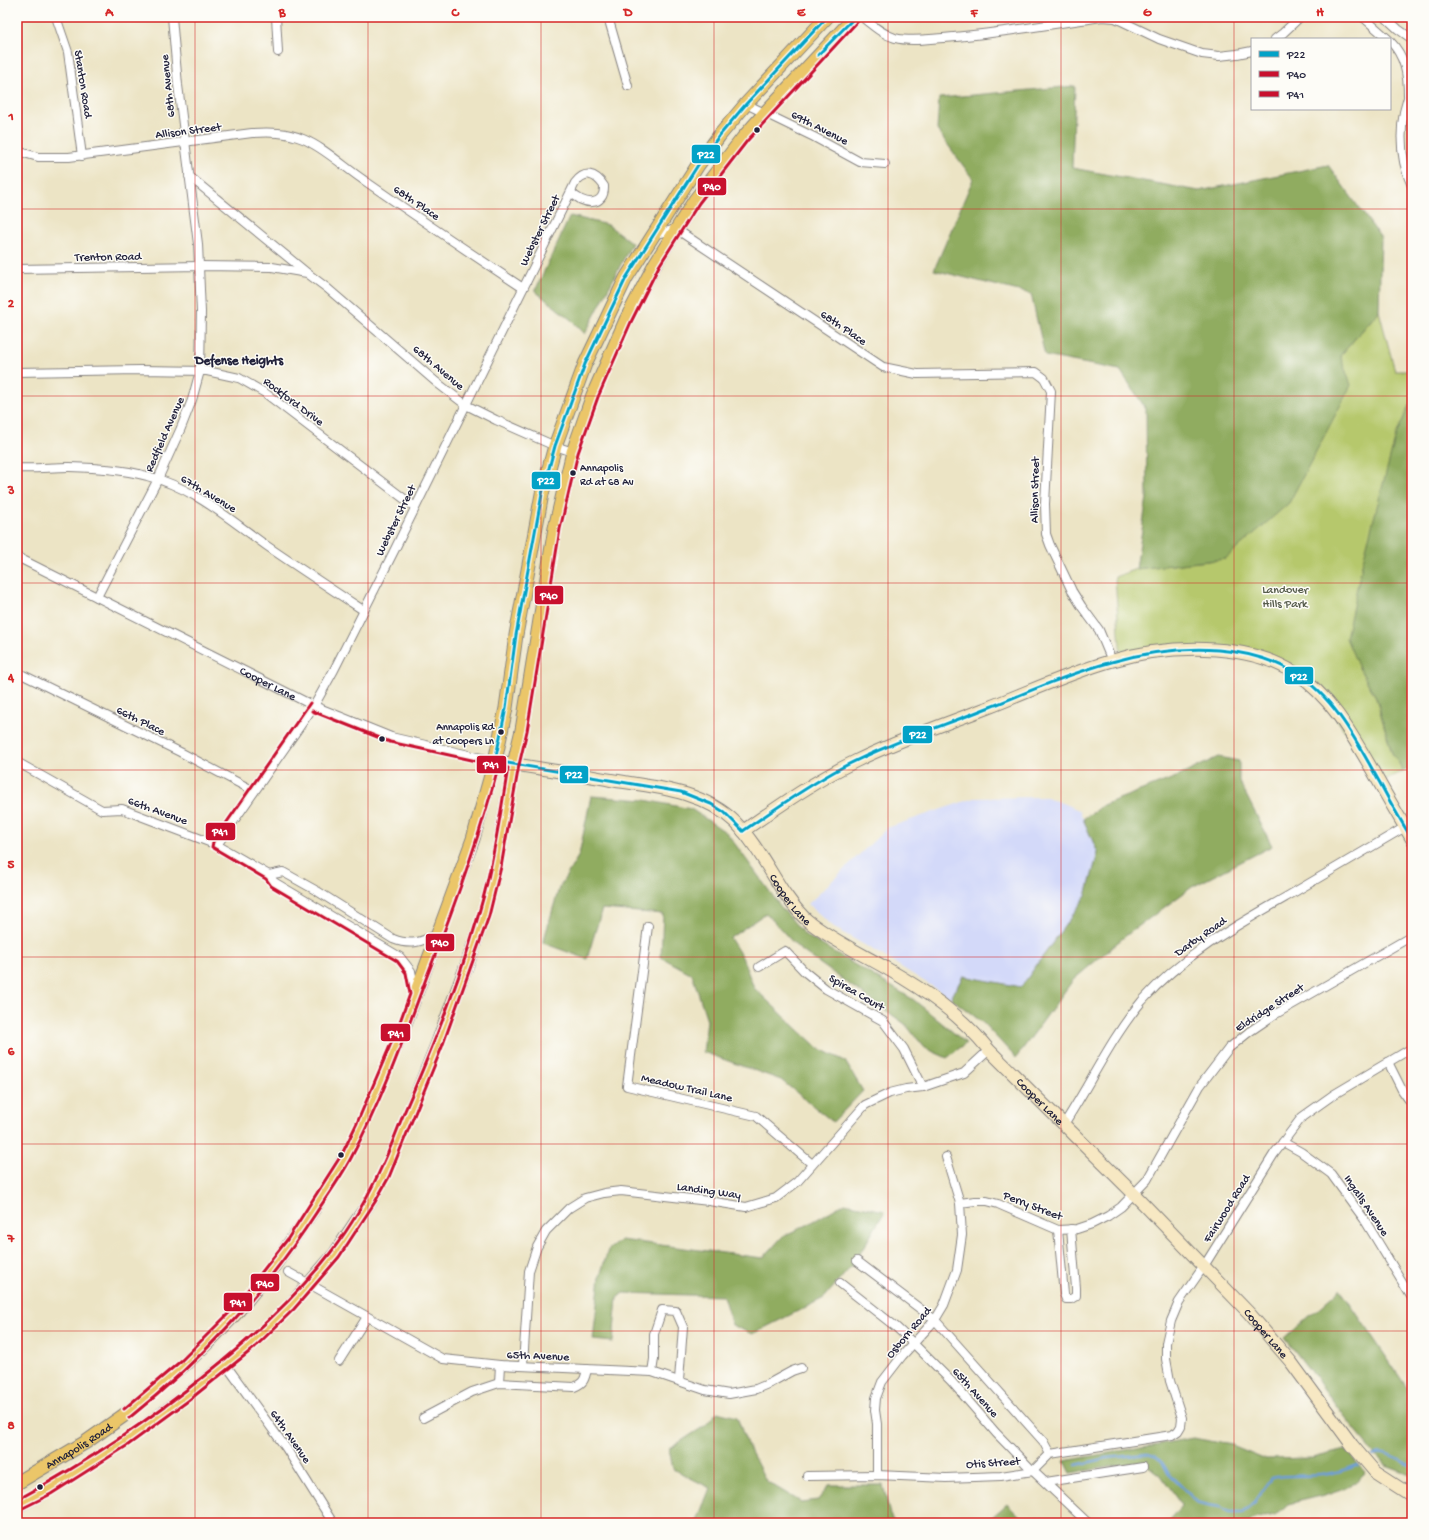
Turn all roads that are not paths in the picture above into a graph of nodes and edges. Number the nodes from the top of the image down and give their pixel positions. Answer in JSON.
{"nodes":[{"id":1,"x":56,"y":17,"type":"edge"},
{"id":2,"x":172,"y":17,"type":"edge"},
{"id":3,"x":276,"y":17,"type":"edge"},
{"id":4,"x":608,"y":17,"type":"edge"},
{"id":5,"x":827,"y":17,"type":"edge"},
{"id":6,"x":855,"y":17,"type":"edge"},
{"id":7,"x":862,"y":17,"type":"edge"},
{"id":8,"x":1115,"y":17,"type":"edge"},
{"id":9,"x":1300,"y":17,"type":"edge"},
{"id":10,"x":1363,"y":17,"type":"edge"},
{"id":11,"x":1385,"y":17,"type":"edge"},
{"id":12,"x":1398,"y":30,"type":"junction"},
{"id":13,"x":1276,"y":38,"type":"edge"},
{"id":14,"x":1387,"y":38,"type":"edge"},
{"id":15,"x":1391,"y":38,"type":"edge"},
{"id":16,"x":1412,"y":39,"type":"edge"},
{"id":17,"x":1391,"y":42,"type":"edge"},
{"id":18,"x":1251,"y":50,"type":"edge"},
{"id":19,"x":278,"y":52,"type":"dead end"},
{"id":20,"x":628,"y":86,"type":"dead end"},
{"id":21,"x":1412,"y":88,"type":"edge"},
{"id":22,"x":1408,"y":96,"type":"junction"},
{"id":23,"x":746,"y":104,"type":"junction"},
{"id":24,"x":765,"y":113,"type":"junction"},
{"id":25,"x":297,"y":137,"type":"joint"},
{"id":26,"x":185,"y":142,"type":"junction"},
{"id":27,"x":17,"y":152,"type":"edge"},
{"id":28,"x":82,"y":156,"type":"junction"},
{"id":29,"x":885,"y":164,"type":"dead end"},
{"id":30,"x":189,"y":176,"type":"junction"},
{"id":31,"x":1412,"y":186,"type":"edge"},
{"id":32,"x":571,"y":192,"type":"dead end"},
{"id":33,"x":676,"y":229,"type":"junction"},
{"id":34,"x":652,"y":235,"type":"junction"},
{"id":35,"x":200,"y":266,"type":"junction"},
{"id":36,"x":17,"y":269,"type":"edge"},
{"id":37,"x":307,"y":272,"type":"junction"},
{"id":38,"x":523,"y":288,"type":"junction"},
{"id":39,"x":200,"y":371,"type":"junction"},
{"id":40,"x":17,"y":372,"type":"edge"},
{"id":41,"x":1044,"y":378,"type":"joint"},
{"id":42,"x":466,"y":405,"type":"junction"},
{"id":43,"x":555,"y":446,"type":"junction"},
{"id":44,"x":573,"y":452,"type":"junction"},
{"id":45,"x":17,"y":468,"type":"edge"},
{"id":46,"x":158,"y":479,"type":"junction"},
{"id":47,"x":416,"y":506,"type":"junction"},
{"id":48,"x":17,"y":557,"type":"edge"},
{"id":49,"x":98,"y":597,"type":"junction"},
{"id":50,"x":363,"y":610,"type":"junction"},
{"id":51,"x":1112,"y":661,"type":"junction"},
{"id":52,"x":17,"y":672,"type":"edge"},
{"id":53,"x":314,"y":706,"type":"junction"},
{"id":54,"x":495,"y":761,"type":"junction"},
{"id":55,"x":17,"y":762,"type":"edge"},
{"id":56,"x":514,"y":764,"type":"junction"},
{"id":57,"x":254,"y":791,"type":"junction"},
{"id":58,"x":1408,"y":825,"type":"edge"},
{"id":59,"x":743,"y":831,"type":"junction"},
{"id":60,"x":1412,"y":839,"type":"edge"},
{"id":61,"x":218,"y":845,"type":"junction"},
{"id":62,"x":269,"y":875,"type":"junction"},
{"id":63,"x":648,"y":926,"type":"dead end"},
{"id":64,"x":438,"y":934,"type":"junction"},
{"id":65,"x":1412,"y":936,"type":"edge"},
{"id":66,"x":760,"y":967,"type":"dead end"},
{"id":67,"x":415,"y":994,"type":"junction"},
{"id":68,"x":1412,"y":1048,"type":"edge"},
{"id":69,"x":990,"y":1050,"type":"junction"},
{"id":70,"x":1388,"y":1062,"type":"junction"},
{"id":71,"x":923,"y":1087,"type":"junction"},
{"id":72,"x":1412,"y":1104,"type":"edge"},
{"id":73,"x":1064,"y":1124,"type":"junction"},
{"id":74,"x":1283,"y":1142,"type":"junction"},
{"id":75,"x":946,"y":1157,"type":"dead end"},
{"id":76,"x":812,"y":1164,"type":"junction"},
{"id":77,"x":1134,"y":1194,"type":"junction"},
{"id":78,"x":960,"y":1203,"type":"junction"},
{"id":79,"x":1071,"y":1229,"type":"junction"},
{"id":80,"x":1058,"y":1230,"type":"junction"},
{"id":81,"x":857,"y":1262,"type":"dead end"},
{"id":82,"x":1204,"y":1266,"type":"junction"},
{"id":83,"x":288,"y":1272,"type":"dead end"},
{"id":84,"x":840,"y":1283,"type":"dead end"},
{"id":85,"x":310,"y":1285,"type":"junction"},
{"id":86,"x":1412,"y":1298,"type":"edge"},
{"id":87,"x":367,"y":1318,"type":"junction"},
{"id":88,"x":935,"y":1320,"type":"junction"},
{"id":89,"x":914,"y":1344,"type":"junction"},
{"id":90,"x":339,"y":1361,"type":"dead end"},
{"id":91,"x":226,"y":1365,"type":"junction"},
{"id":92,"x":500,"y":1365,"type":"junction"},
{"id":93,"x":522,"y":1366,"type":"junction"},
{"id":94,"x":801,"y":1368,"type":"dead end"},
{"id":95,"x":587,"y":1369,"type":"junction"},
{"id":96,"x":652,"y":1372,"type":"junction"},
{"id":97,"x":679,"y":1380,"type":"junction"},
{"id":98,"x":499,"y":1384,"type":"junction"},
{"id":99,"x":423,"y":1418,"type":"dead end"},
{"id":100,"x":1050,"y":1454,"type":"junction"},
{"id":101,"x":1143,"y":1467,"type":"dead end"},
{"id":102,"x":1033,"y":1471,"type":"junction"},
{"id":103,"x":876,"y":1475,"type":"junction"},
{"id":104,"x":807,"y":1476,"type":"dead end"},
{"id":105,"x":1046,"y":1482,"type":"junction"},
{"id":106,"x":17,"y":1483,"type":"edge"},
{"id":107,"x":1412,"y":1496,"type":"edge"},
{"id":108,"x":17,"y":1506,"type":"edge"},
{"id":109,"x":333,"y":1523,"type":"edge"},
{"id":110,"x":1088,"y":1523,"type":"edge"}],
"edges":[{"from":1,"to":28,"type":"street","name":"Stanton Road"},
{"from":2,"to":26,"type":"street","name":"68th Avenue"},
{"from":3,"to":19,"type":"street"},
{"from":4,"to":20,"type":"street"},
{"from":5,"to":23,"type":"main road","name":"Annapolis Road"},
{"from":6,"to":24,"type":"main road","name":"Annapolis Road"},
{"from":7,"to":8,"type":"street"},
{"from":8,"to":18,"type":"street"},
{"from":9,"to":13,"type":"street"},
{"from":10,"to":14,"type":"street"},
{"from":11,"to":12,"type":"street"},
{"from":12,"to":15,"type":"street"},
{"from":12,"to":16,"type":"street"},
{"from":17,"to":22,"type":"street"},
{"from":21,"to":22,"type":"street"},
{"from":22,"to":31,"type":"street"},
{"from":23,"to":24,"type":"street","name":"69th Avenue"},
{"from":23,"to":34,"type":"main road","name":"Annapolis Road"},
{"from":24,"to":29,"type":"street","name":"69th Avenue"},
{"from":24,"to":33,"type":"main road","name":"Annapolis Road"},
{"from":25,"to":26,"type":"street","name":"Allison Street"},
{"from":25,"to":38,"type":"street","name":"68th Place"},
{"from":26,"to":28,"type":"street","name":"Allison Street"},
{"from":26,"to":30,"type":"street","name":"68th Avenue"},
{"from":27,"to":28,"type":"street","name":"Allison Street"},
{"from":30,"to":35,"type":"street","name":"68th Avenue"},
{"from":30,"to":37,"type":"street","name":"68th Avenue"},
{"from":32,"to":38,"type":"street","name":"Webster Street"},
{"from":33,"to":34,"type":"street"},
{"from":33,"to":41,"type":"street","name":"68th Place"},
{"from":33,"to":44,"type":"main road","name":"Annapolis Road"},
{"from":34,"to":43,"type":"main road","name":"Annapolis Road"},
{"from":35,"to":36,"type":"street","name":"Trenton Road"},
{"from":35,"to":37,"type":"street"},
{"from":35,"to":39,"type":"street","name":"Redfield Avenue"},
{"from":37,"to":42,"type":"street","name":"68th Avenue"},
{"from":38,"to":42,"type":"street","name":"Webster Street"},
{"from":39,"to":40,"type":"street","name":"Rockford Drive"},
{"from":39,"to":46,"type":"street","name":"Redfield Avenue"},
{"from":39,"to":47,"type":"street","name":"Rockford Drive"},
{"from":41,"to":51,"type":"street","name":"Allison Street"},
{"from":42,"to":43,"type":"street","name":"68th Avenue"},
{"from":42,"to":47,"type":"street","name":"Webster Street"},
{"from":43,"to":44,"type":"street","name":"68th Avenue"},
{"from":43,"to":54,"type":"main road","name":"Annapolis Road"},
{"from":44,"to":56,"type":"main road","name":"Annapolis Road"},
{"from":45,"to":46,"type":"street","name":"67th Avenue"},
{"from":46,"to":49,"type":"street","name":"Redfield Avenue"},
{"from":46,"to":50,"type":"street","name":"67th Avenue"},
{"from":47,"to":50,"type":"street","name":"Webster Street"},
{"from":48,"to":49,"type":"street","name":"Cooper Lane"},
{"from":49,"to":53,"type":"street","name":"Cooper Lane"},
{"from":50,"to":53,"type":"street","name":"Webster Street"},
{"from":51,"to":58,"type":"street"},
{"from":51,"to":59,"type":"street"},
{"from":52,"to":57,"type":"street","name":"66th Place"},
{"from":53,"to":54,"type":"street","name":"Cooper Lane"},
{"from":53,"to":57,"type":"street","name":"Webster Street"},
{"from":54,"to":56,"type":"street","name":"Cooper Lane"},
{"from":54,"to":64,"type":"main road","name":"Annapolis Road"},
{"from":55,"to":61,"type":"street","name":"66th Avenue"},
{"from":56,"to":59,"type":"street","name":"Cooper Lane"},
{"from":56,"to":85,"type":"main road","name":"Annapolis Road"},
{"from":57,"to":61,"type":"street","name":"Webster Street"},
{"from":58,"to":60,"type":"street"},
{"from":58,"to":73,"type":"street","name":"Darby Road"},
{"from":59,"to":69,"type":"street","name":"Cooper Lane"},
{"from":61,"to":62,"type":"street","name":"66th Avenue"},
{"from":62,"to":64,"type":"street"},
{"from":62,"to":67,"type":"street","name":"66th Avenue"},
{"from":63,"to":76,"type":"street","name":"Meadow Trail Lane"},
{"from":64,"to":67,"type":"main road","name":"Annapolis Road"},
{"from":65,"to":77,"type":"street","name":"Eldridge Street"},
{"from":66,"to":71,"type":"street","name":"Spirea Court"},
{"from":67,"to":106,"type":"main road","name":"Annapolis Road"},
{"from":68,"to":70,"type":"street","name":"Fairwood Road"},
{"from":69,"to":71,"type":"street","name":"Landing Way"},
{"from":69,"to":73,"type":"street","name":"Cooper Lane"},
{"from":70,"to":72,"type":"street"},
{"from":70,"to":74,"type":"street","name":"Fairwood Road"},
{"from":71,"to":76,"type":"street","name":"Landing Way"},
{"from":73,"to":77,"type":"street","name":"Cooper Lane"},
{"from":74,"to":82,"type":"street","name":"Fairwood Road"},
{"from":74,"to":86,"type":"street","name":"Ingalls Avenue"},
{"from":75,"to":78,"type":"street","name":"Osborn Road"},
{"from":76,"to":93,"type":"street","name":"Landing Way"},
{"from":77,"to":79,"type":"street","name":"Perry Street"},
{"from":77,"to":82,"type":"street","name":"Cooper Lane"},
{"from":78,"to":80,"type":"street","name":"Perry Street"},
{"from":78,"to":88,"type":"street","name":"Osborn Road"},
{"from":79,"to":80,"type":"street","name":"Perry Street"},
{"from":79,"to":80,"type":"street"},
{"from":81,"to":88,"type":"street","name":"65th Avenue"},
{"from":82,"to":100,"type":"street","name":"Fairwood Road"},
{"from":82,"to":107,"type":"street","name":"Cooper Lane"},
{"from":83,"to":85,"type":"street","name":"65th Avenue"},
{"from":84,"to":89,"type":"street","name":"65th Avenue"},
{"from":85,"to":87,"type":"street","name":"65th Avenue"},
{"from":85,"to":91,"type":"main road","name":"Annapolis Road"},
{"from":87,"to":90,"type":"street"},
{"from":87,"to":92,"type":"street","name":"65th Avenue"},
{"from":88,"to":89,"type":"street","name":"Osborn Road"},
{"from":88,"to":100,"type":"street","name":"65th Avenue"},
{"from":89,"to":102,"type":"street","name":"65th Avenue"},
{"from":89,"to":103,"type":"street","name":"Osborn Road"},
{"from":91,"to":108,"type":"main road","name":"Annapolis Road"},
{"from":91,"to":109,"type":"street","name":"64th Avenue"},
{"from":92,"to":93,"type":"street","name":"65th Avenue"},
{"from":92,"to":98,"type":"street"},
{"from":93,"to":95,"type":"street","name":"65th Avenue"},
{"from":94,"to":97,"type":"street","name":"65th Avenue"},
{"from":95,"to":96,"type":"street","name":"65th Avenue"},
{"from":95,"to":98,"type":"street"},
{"from":96,"to":97,"type":"street","name":"65th Avenue"},
{"from":96,"to":97,"type":"street"},
{"from":98,"to":99,"type":"street"},
{"from":100,"to":102,"type":"street","name":"Otis Street"},
{"from":101,"to":105,"type":"street"},
{"from":102,"to":103,"type":"street","name":"Otis Street"},
{"from":102,"to":105,"type":"street","name":"65th Avenue"},
{"from":103,"to":104,"type":"street","name":"Otis Street"},
{"from":105,"to":110,"type":"street","name":"65th Avenue"}]}
